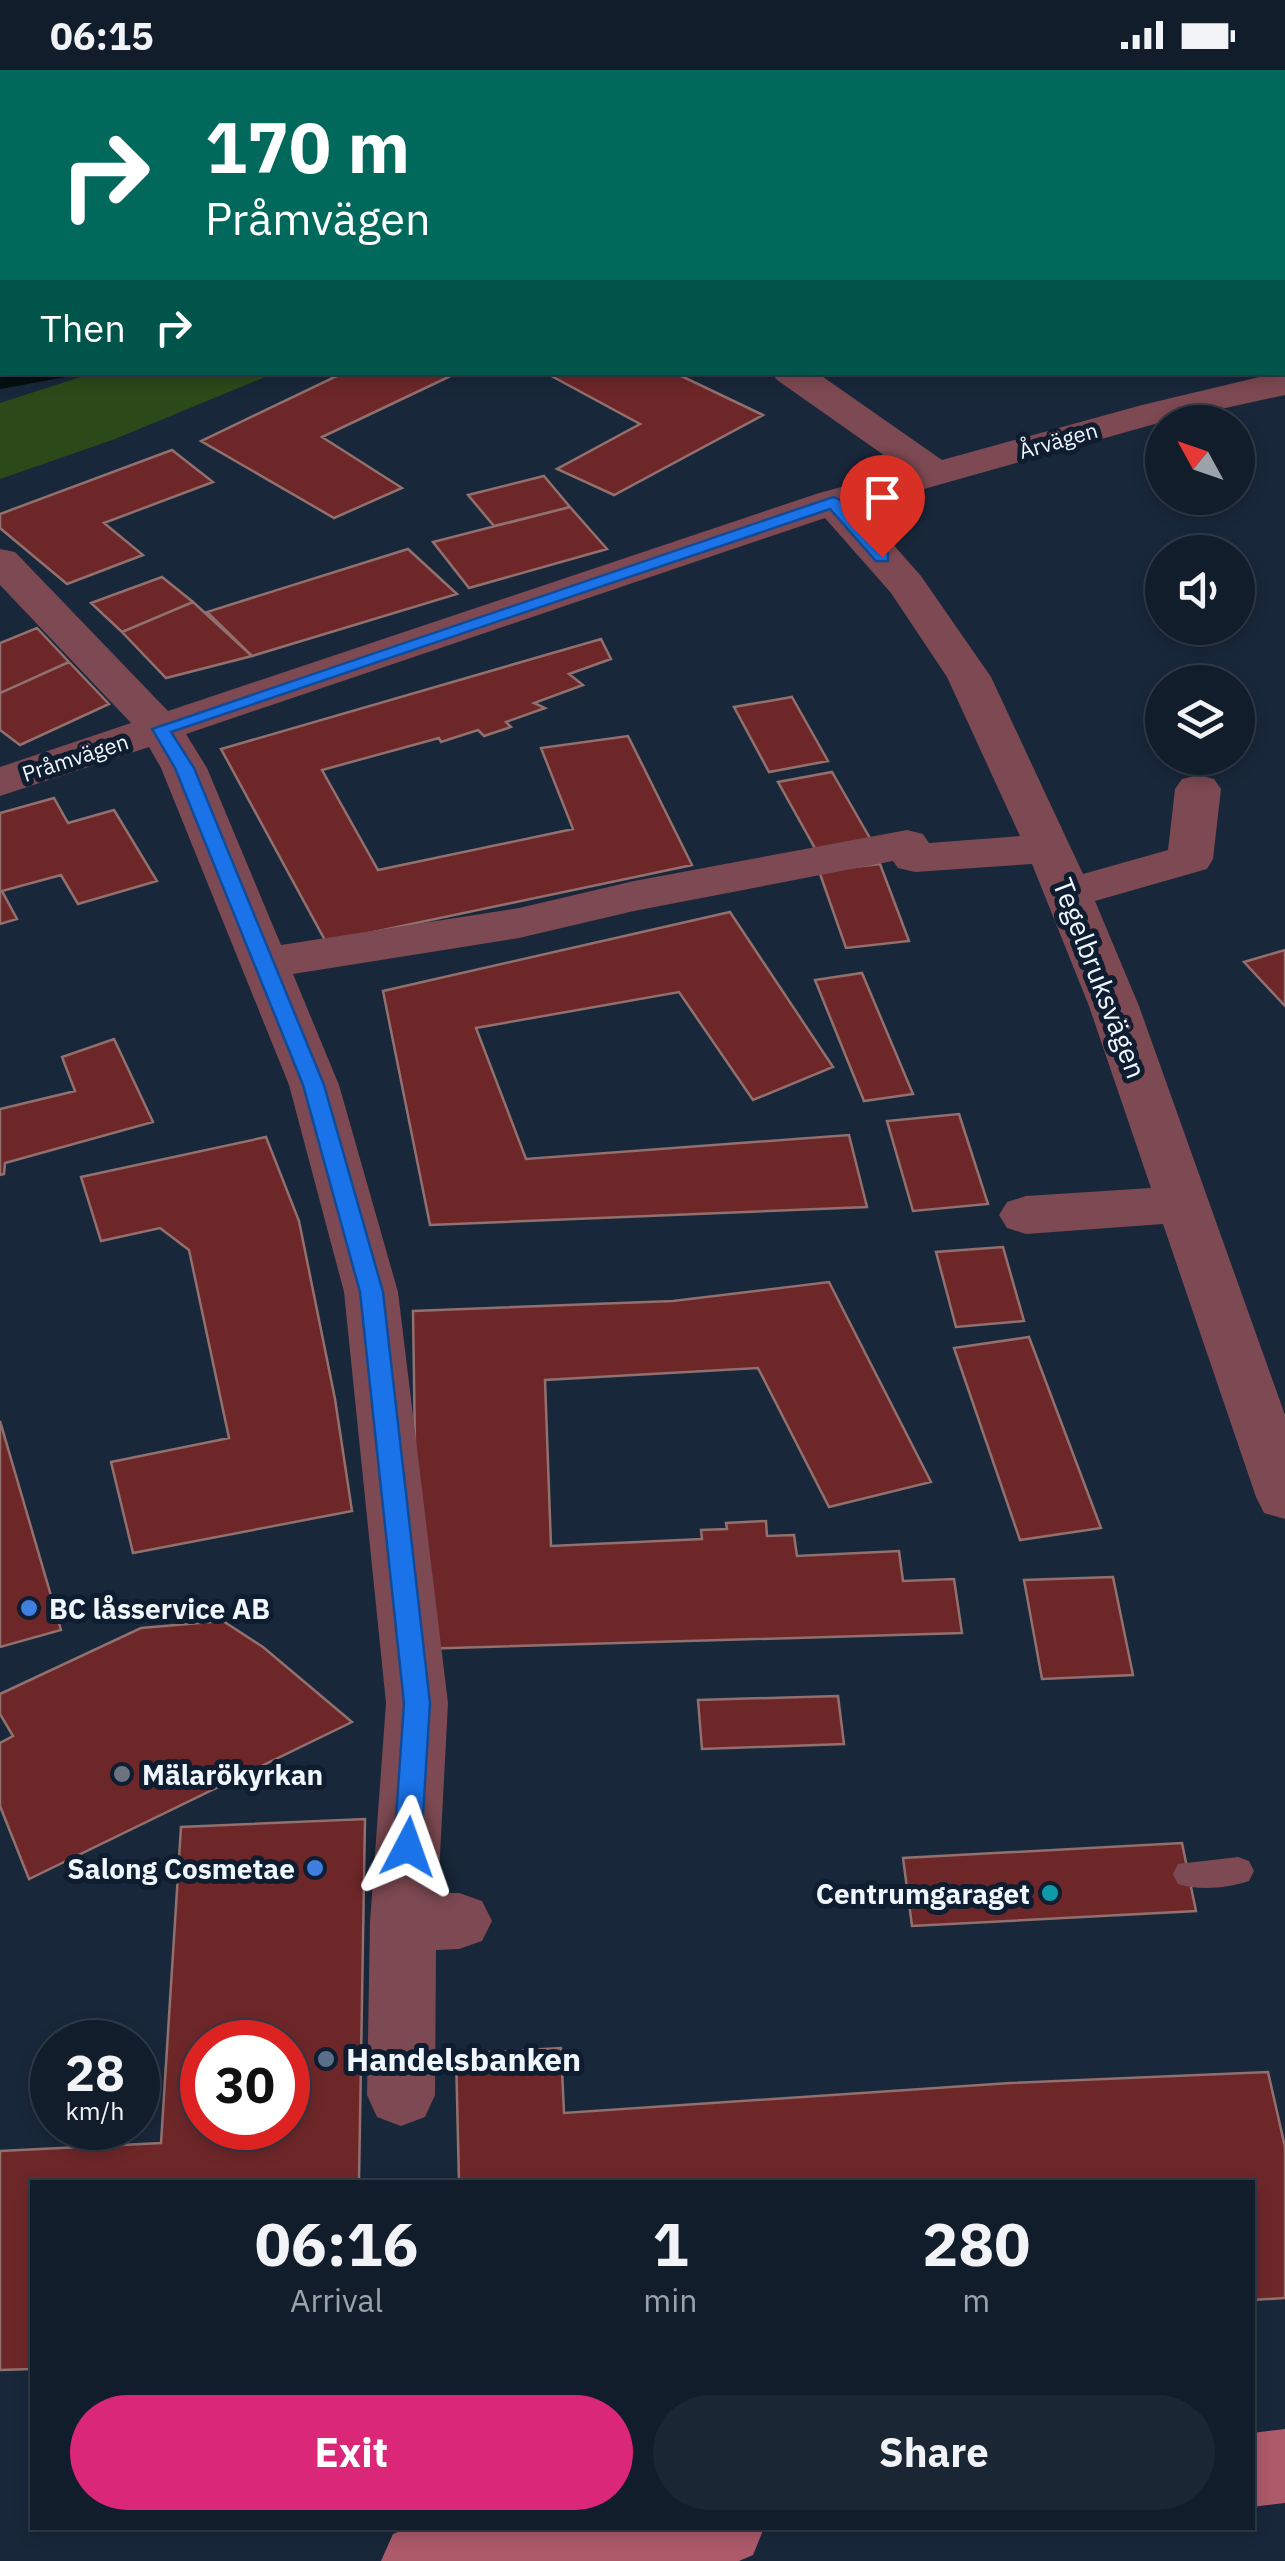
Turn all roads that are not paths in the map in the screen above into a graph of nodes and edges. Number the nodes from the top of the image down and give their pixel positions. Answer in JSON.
{"nodes":[{"id":1,"x":794,"y":375,"type":"edge"},
{"id":2,"x":1285,"y":383,"type":"edge"},
{"id":3,"x":936,"y":474,"type":"junction"},
{"id":4,"x":833,"y":502,"type":"junction"},
{"id":5,"x":0,"y":561,"type":"edge"},
{"id":6,"x":161,"y":729,"type":"junction"},
{"id":7,"x":0,"y":782,"type":"edge"},
{"id":8,"x":1198,"y":790,"type":"dead end"},
{"id":9,"x":1049,"y":848,"type":"junction"},
{"id":10,"x":1069,"y":893,"type":"junction"},
{"id":11,"x":265,"y":963,"type":"junction"},
{"id":12,"x":1183,"y":1204,"type":"junction"},
{"id":13,"x":1026,"y":1215,"type":"dead end"},
{"id":14,"x":1285,"y":1497,"type":"edge"},
{"id":15,"x":1238,"y":1871,"type":"dead end"},
{"id":16,"x":1188,"y":1874,"type":"dead end"},
{"id":17,"x":401,"y":2095,"type":"dead end"},
{"id":18,"x":1285,"y":2466,"type":"edge"},
{"id":19,"x":1255,"y":2470,"type":"edge"},
{"id":20,"x":708,"y":2530,"type":"edge"},
{"id":21,"x":431,"y":2560,"type":"edge"},
{"id":22,"x":420,"y":2561,"type":"edge"}],
"edges":[{"from":1,"to":3,"type":"street"},
{"from":2,"to":3,"type":"street","name":"Årvägen"},
{"from":3,"to":4,"type":"street","name":"Årvägen"},
{"from":4,"to":6,"type":"street","name":"Pråmvägen"},
{"from":4,"to":9,"type":"street","name":"Tegelbruksvägen"},
{"from":5,"to":6,"type":"street"},
{"from":6,"to":7,"type":"street","name":"Pråmvägen"},
{"from":6,"to":11,"type":"street"},
{"from":8,"to":10,"type":"street"},
{"from":9,"to":10,"type":"street","name":"Tegelbruksvägen"},
{"from":9,"to":11,"type":"street"},
{"from":10,"to":12,"type":"street","name":"Tegelbruksvägen"},
{"from":11,"to":17,"type":"street"},
{"from":12,"to":13,"type":"street"},
{"from":12,"to":14,"type":"street","name":"Tegelbruksvägen"},
{"from":15,"to":16,"type":"lane"},
{"from":18,"to":19,"type":"main road"},
{"from":20,"to":21,"type":"main road"},
{"from":21,"to":22,"type":"main road"}]}
